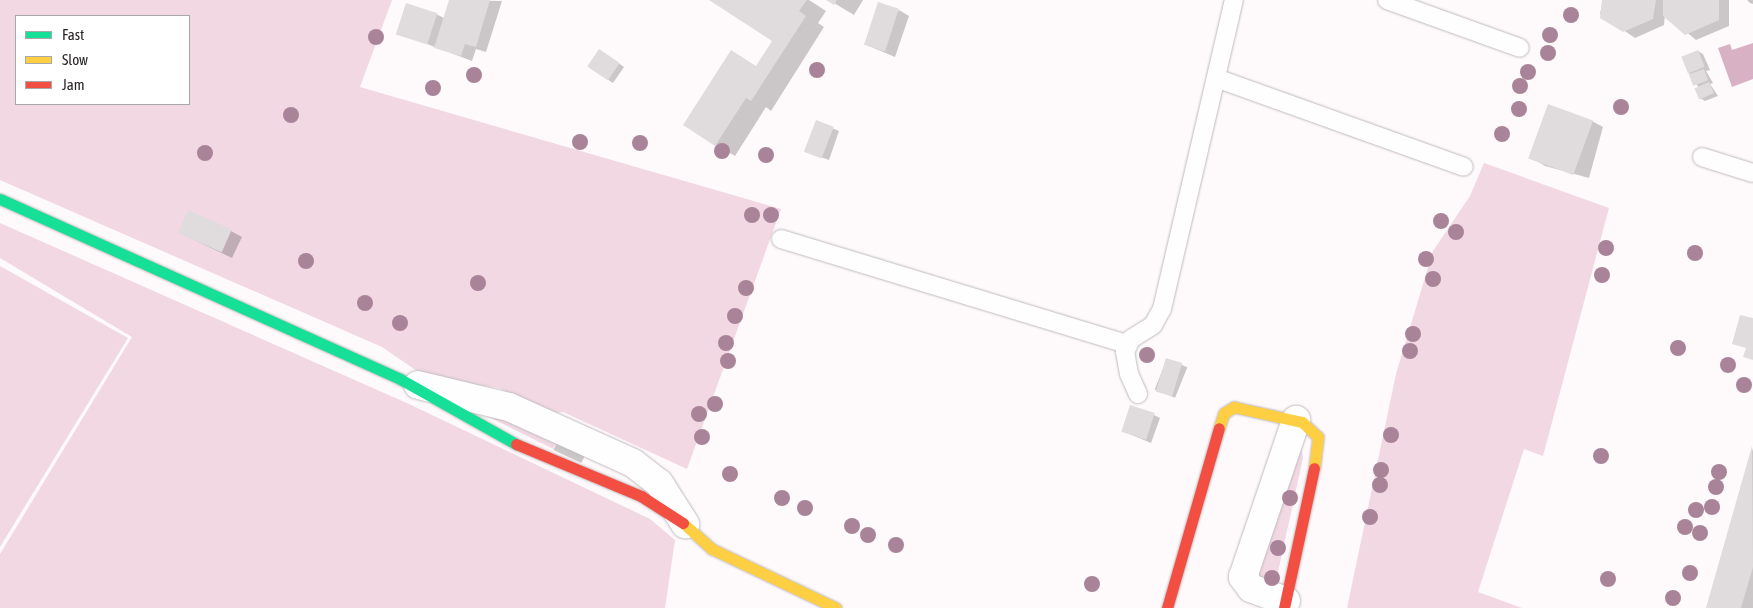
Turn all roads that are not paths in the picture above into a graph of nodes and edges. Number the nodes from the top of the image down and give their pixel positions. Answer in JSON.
{"nodes":[{"id":1,"x":1234,"y":0,"type":"edge"},
{"id":2,"x":1387,"y":0,"type":"edge"},
{"id":3,"x":1520,"y":48,"type":"dead end"},
{"id":4,"x":1216,"y":78,"type":"junction"},
{"id":5,"x":1702,"y":157,"type":"dead end"},
{"id":6,"x":1464,"y":167,"type":"dead end"},
{"id":7,"x":1753,"y":173,"type":"edge"},
{"id":8,"x":0,"y":200,"type":"edge"},
{"id":9,"x":780,"y":239,"type":"dead end"},
{"id":10,"x":1127,"y":344,"type":"junction"},
{"id":11,"x":400,"y":379,"type":"joint"},
{"id":12,"x":1138,"y":394,"type":"dead end"},
{"id":13,"x":1296,"y":420,"type":"junction"},
{"id":14,"x":686,"y":524,"type":"joint"},
{"id":15,"x":1285,"y":604,"type":"edge"},
{"id":16,"x":836,"y":608,"type":"edge"},
{"id":17,"x":1167,"y":608,"type":"edge"}],
"edges":[{"from":1,"to":4,"type":"lane"},
{"from":2,"to":3,"type":"lane"},
{"from":4,"to":6,"type":"lane"},
{"from":4,"to":10,"type":"lane"},
{"from":5,"to":7,"type":"lane"},
{"from":8,"to":11,"type":"street"},
{"from":9,"to":10,"type":"lane"},
{"from":10,"to":12,"type":"lane"},
{"from":11,"to":14,"type":"street"},
{"from":13,"to":15,"type":"street"},
{"from":13,"to":15,"type":"street"},
{"from":13,"to":17,"type":"street"},
{"from":14,"to":16,"type":"street"}]}
